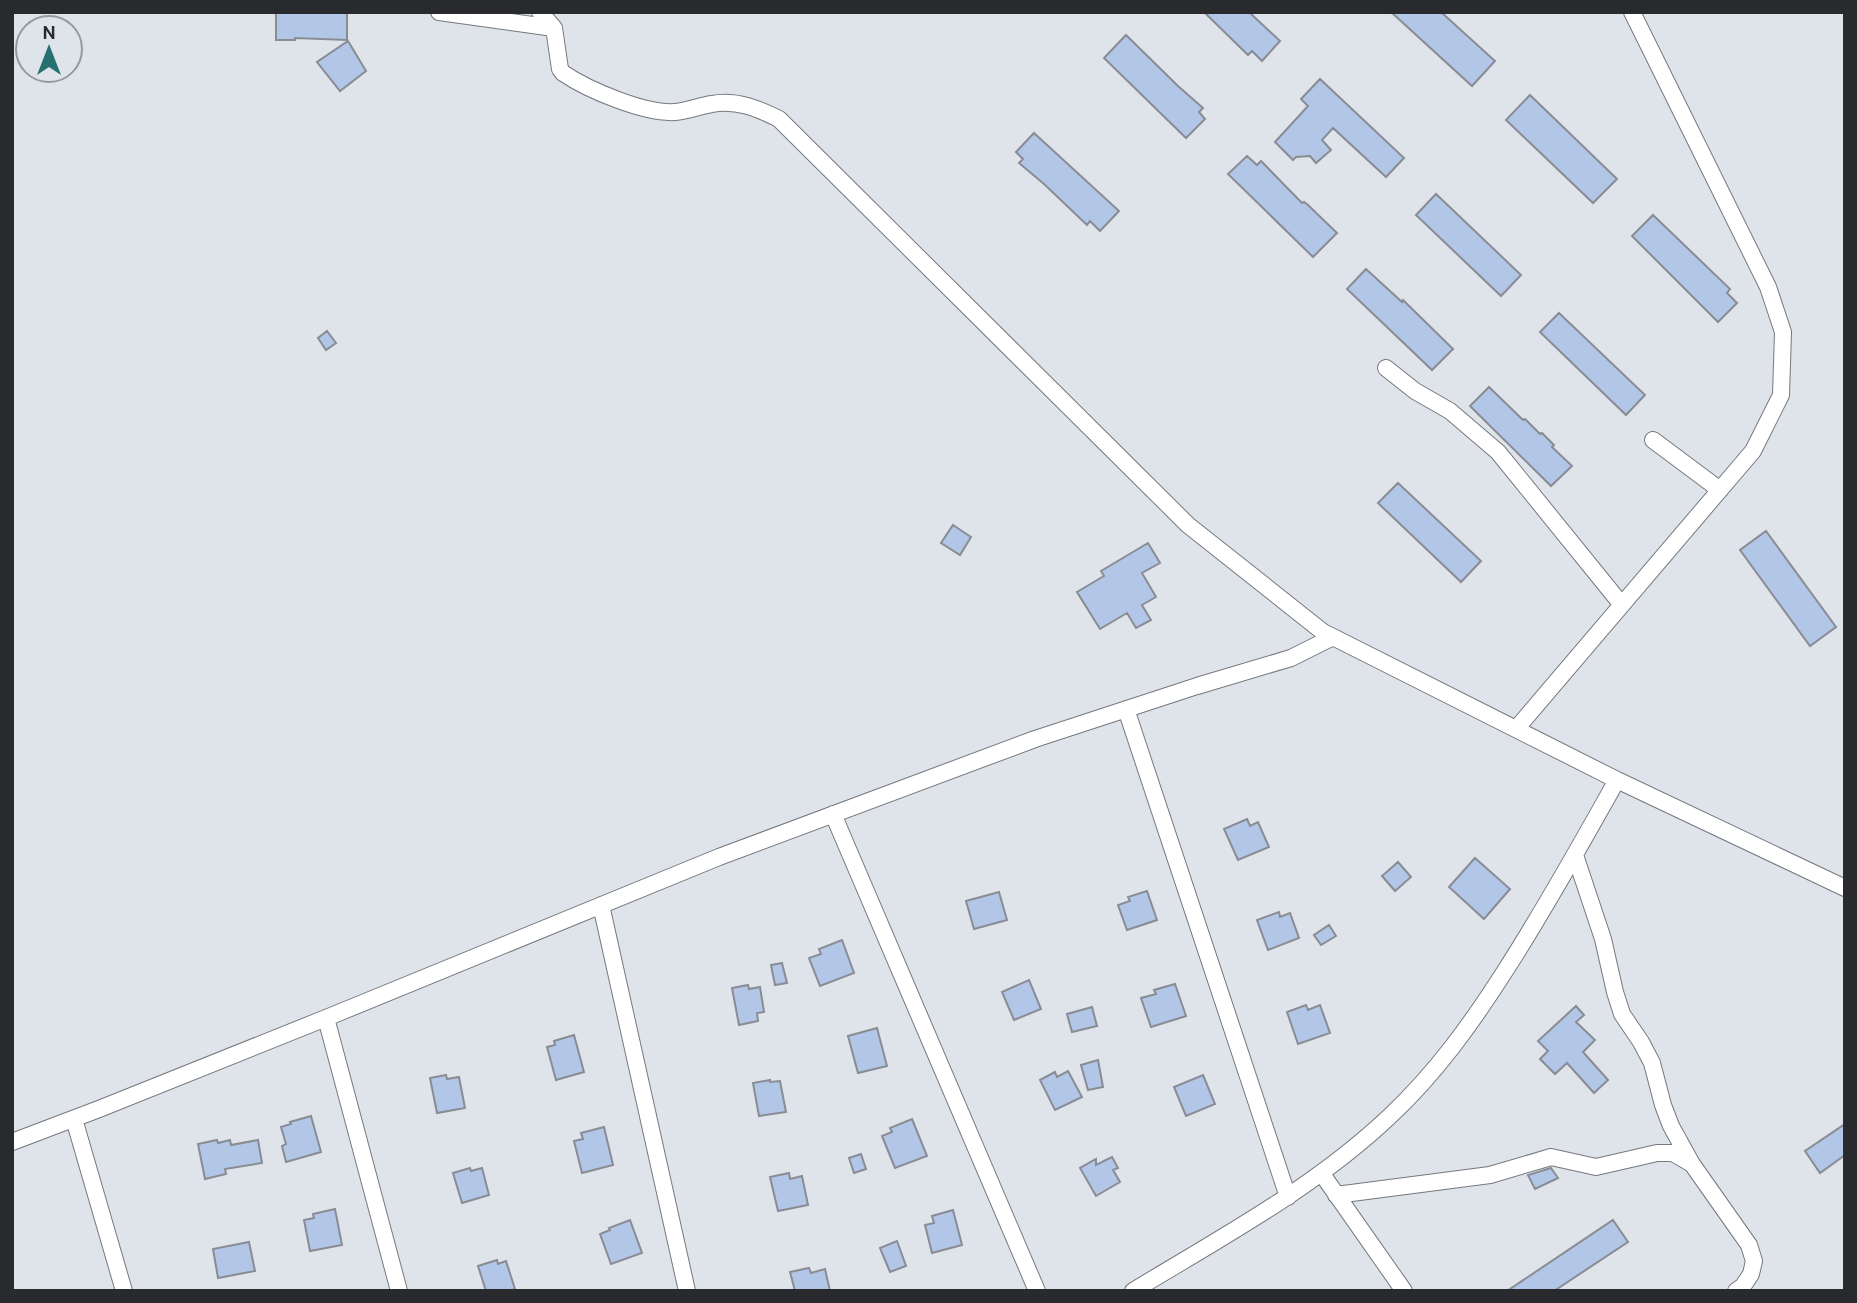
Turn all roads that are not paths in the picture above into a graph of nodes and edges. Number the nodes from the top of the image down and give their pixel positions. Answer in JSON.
{"nodes":[{"id":1,"x":439,"y":12,"type":"edge"},
{"id":2,"x":540,"y":12,"type":"edge"},
{"id":3,"x":1632,"y":12,"type":"edge"},
{"id":4,"x":554,"y":28,"type":"junction"},
{"id":5,"x":1386,"y":368,"type":"dead end"},
{"id":6,"x":1653,"y":440,"type":"dead end"},
{"id":7,"x":1720,"y":490,"type":"junction"},
{"id":8,"x":1622,"y":605,"type":"junction"},
{"id":9,"x":1334,"y":637,"type":"junction"},
{"id":10,"x":1126,"y":709,"type":"junction"},
{"id":11,"x":1516,"y":729,"type":"junction"},
{"id":12,"x":1617,"y":780,"type":"junction"},
{"id":13,"x":834,"y":814,"type":"junction"},
{"id":14,"x":1575,"y":855,"type":"junction"},
{"id":15,"x":1845,"y":888,"type":"edge"},
{"id":16,"x":601,"y":905,"type":"junction"},
{"id":17,"x":326,"y":1018,"type":"junction"},
{"id":18,"x":74,"y":1119,"type":"junction"},
{"id":19,"x":12,"y":1142,"type":"edge"},
{"id":20,"x":1692,"y":1164,"type":"junction"},
{"id":21,"x":1321,"y":1174,"type":"junction"},
{"id":22,"x":1336,"y":1195,"type":"junction"},
{"id":23,"x":1288,"y":1197,"type":"junction"},
{"id":24,"x":124,"y":1291,"type":"edge"},
{"id":25,"x":399,"y":1291,"type":"edge"},
{"id":26,"x":687,"y":1291,"type":"edge"},
{"id":27,"x":1037,"y":1291,"type":"edge"},
{"id":28,"x":1133,"y":1291,"type":"edge"},
{"id":29,"x":1404,"y":1291,"type":"edge"},
{"id":30,"x":1737,"y":1291,"type":"edge"}],
"edges":[{"from":1,"to":4,"type":"street"},
{"from":2,"to":4,"type":"street"},
{"from":3,"to":7,"type":"street"},
{"from":4,"to":9,"type":"street"},
{"from":5,"to":8,"type":"street"},
{"from":6,"to":7,"type":"street"},
{"from":7,"to":8,"type":"street"},
{"from":8,"to":11,"type":"street"},
{"from":9,"to":10,"type":"street"},
{"from":9,"to":11,"type":"street"},
{"from":10,"to":13,"type":"street"},
{"from":10,"to":23,"type":"street"},
{"from":11,"to":12,"type":"street"},
{"from":12,"to":14,"type":"street"},
{"from":12,"to":15,"type":"street"},
{"from":13,"to":16,"type":"street"},
{"from":13,"to":27,"type":"street"},
{"from":14,"to":20,"type":"street"},
{"from":14,"to":21,"type":"street"},
{"from":16,"to":17,"type":"street"},
{"from":16,"to":26,"type":"street"},
{"from":17,"to":18,"type":"street"},
{"from":17,"to":25,"type":"street"},
{"from":18,"to":19,"type":"street"},
{"from":18,"to":24,"type":"street"},
{"from":20,"to":22,"type":"street"},
{"from":20,"to":30,"type":"street"},
{"from":21,"to":22,"type":"street"},
{"from":21,"to":23,"type":"street"},
{"from":22,"to":29,"type":"street"},
{"from":23,"to":28,"type":"street"}]}
